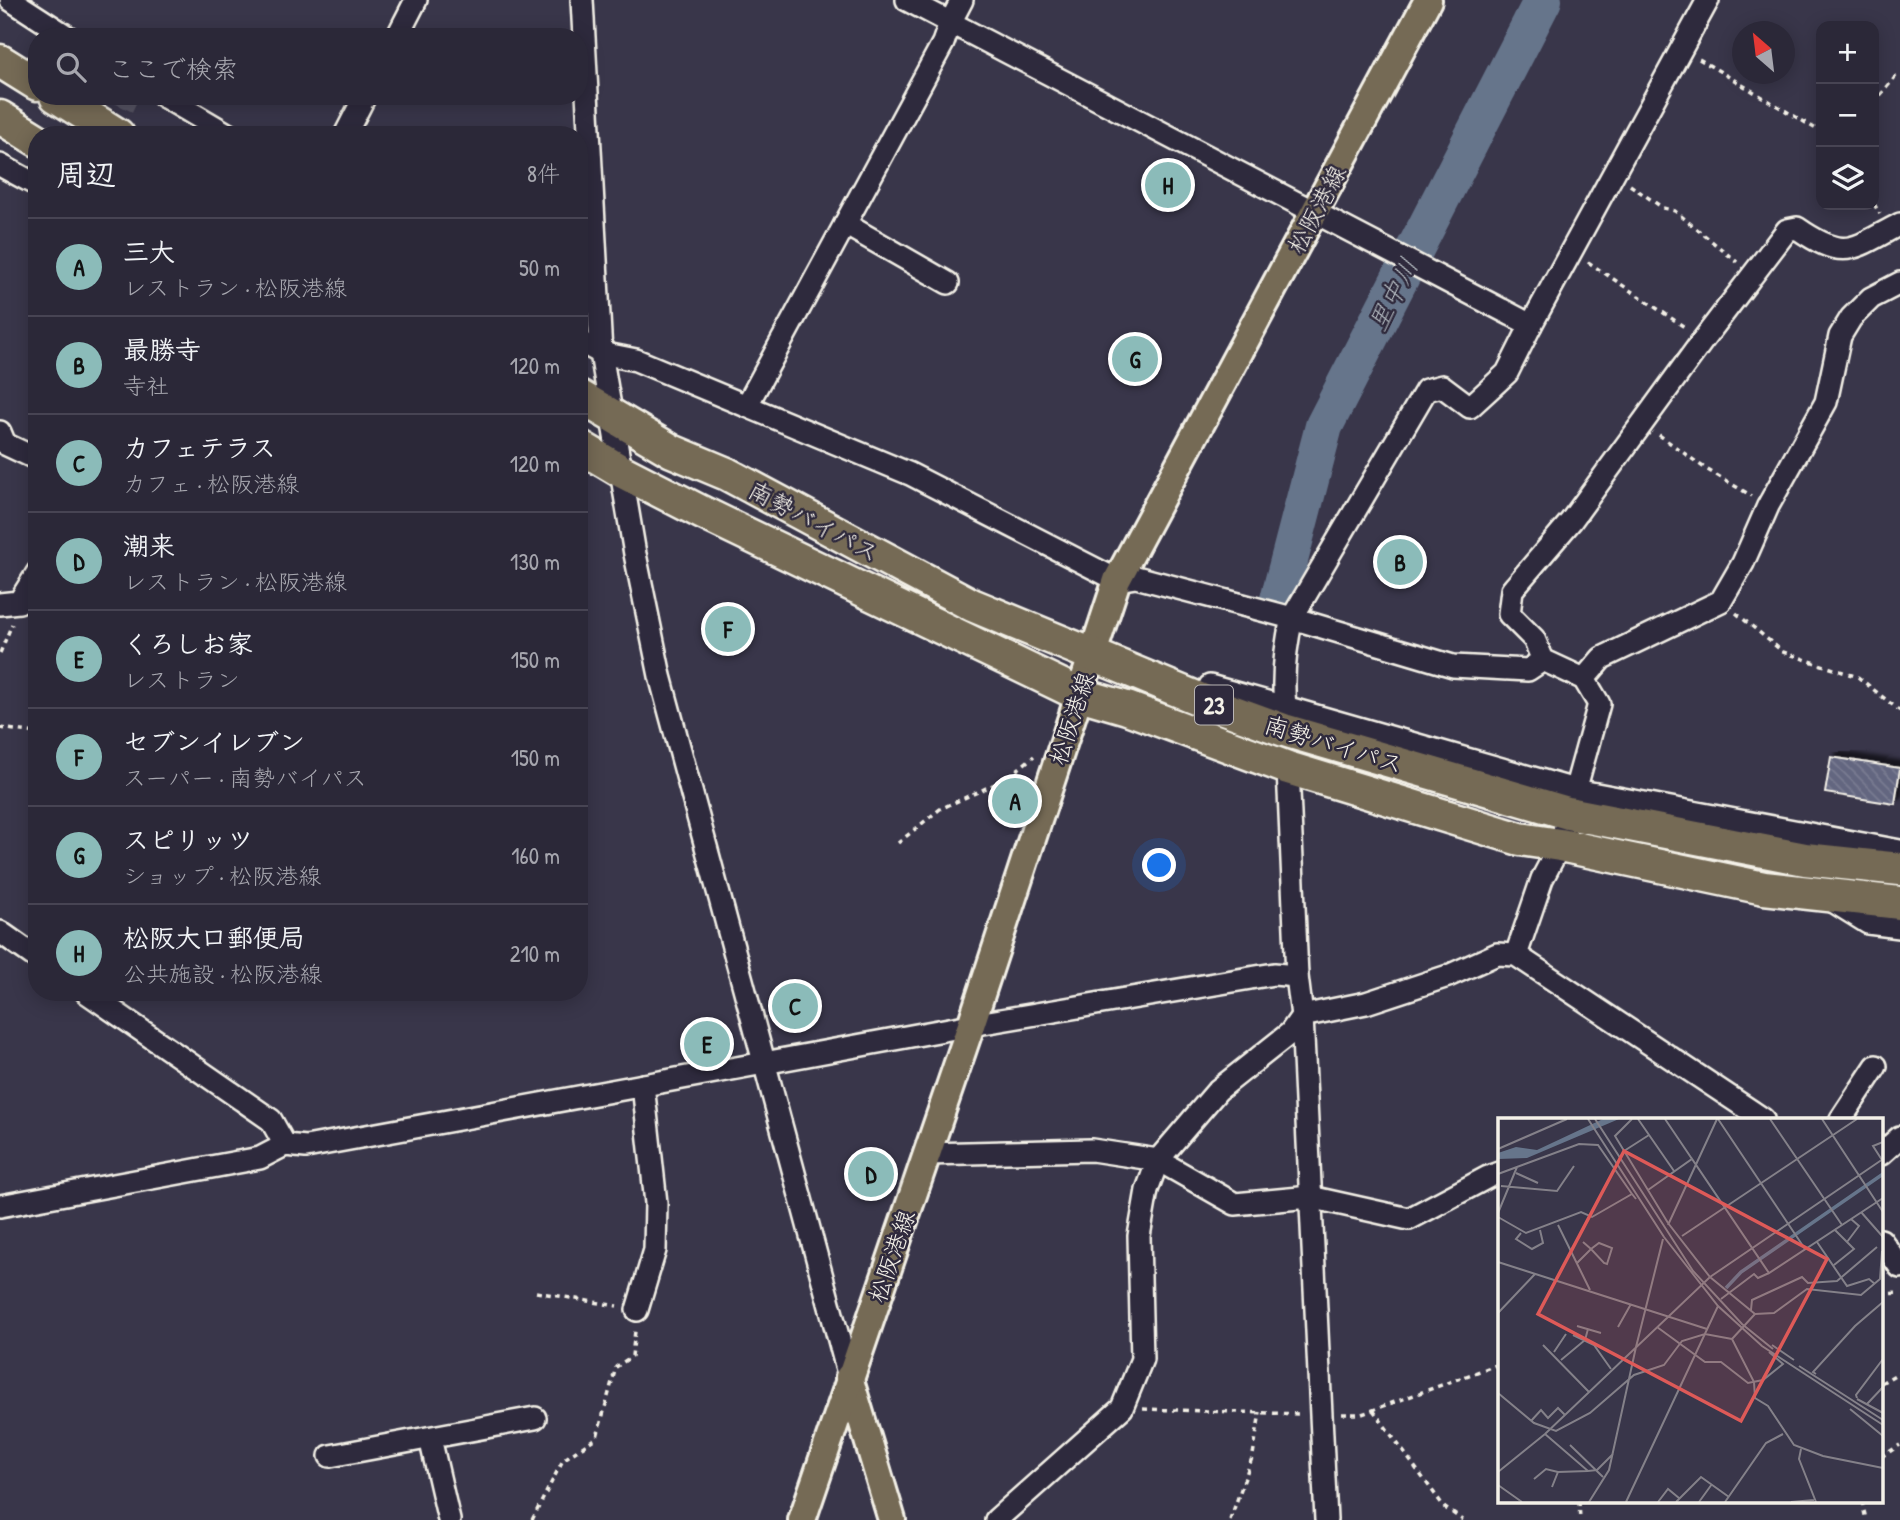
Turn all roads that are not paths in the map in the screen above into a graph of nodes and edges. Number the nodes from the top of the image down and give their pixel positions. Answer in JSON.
{"nodes":[{"id":1,"x":11,"y":0,"type":"edge"},
{"id":2,"x":416,"y":0,"type":"edge"},
{"id":3,"x":582,"y":0,"type":"edge"},
{"id":4,"x":907,"y":0,"type":"edge"},
{"id":5,"x":962,"y":0,"type":"edge"},
{"id":6,"x":1428,"y":0,"type":"edge"},
{"id":7,"x":1700,"y":3,"type":"edge"},
{"id":8,"x":950,"y":23,"type":"junction"},
{"id":9,"x":54,"y":28,"type":"edge"},
{"id":10,"x":402,"y":28,"type":"edge"},
{"id":11,"x":584,"y":28,"type":"edge"},
{"id":12,"x":0,"y":61,"type":"edge"},
{"id":13,"x":28,"y":78,"type":"edge"},
{"id":14,"x":70,"y":105,"type":"edge"},
{"id":15,"x":178,"y":105,"type":"edge"},
{"id":16,"x":360,"y":105,"type":"edge"},
{"id":17,"x":588,"y":105,"type":"edge"},
{"id":18,"x":0,"y":117,"type":"edge"},
{"id":19,"x":104,"y":126,"type":"edge"},
{"id":20,"x":214,"y":126,"type":"edge"},
{"id":21,"x":350,"y":126,"type":"edge"},
{"id":22,"x":28,"y":134,"type":"edge"},
{"id":23,"x":0,"y":165,"type":"edge"},
{"id":24,"x":28,"y":180,"type":"edge"},
{"id":25,"x":1314,"y":212,"type":"junction"},
{"id":26,"x":1900,"y":224,"type":"edge"},
{"id":27,"x":845,"y":225,"type":"junction"},
{"id":28,"x":948,"y":283,"type":"dead end"},
{"id":29,"x":1900,"y":283,"type":"edge"},
{"id":30,"x":1531,"y":325,"type":"junction"},
{"id":31,"x":588,"y":346,"type":"edge"},
{"id":32,"x":601,"y":354,"type":"junction"},
{"id":33,"x":588,"y":401,"type":"edge"},
{"id":34,"x":747,"y":405,"type":"junction"},
{"id":35,"x":612,"y":414,"type":"junction"},
{"id":36,"x":2,"y":445,"type":"edge"},
{"id":37,"x":588,"y":451,"type":"edge"},
{"id":38,"x":28,"y":455,"type":"edge"},
{"id":39,"x":621,"y":471,"type":"junction"},
{"id":40,"x":1117,"y":580,"type":"junction"},
{"id":41,"x":28,"y":583,"type":"edge"},
{"id":42,"x":10,"y":603,"type":"edge"},
{"id":43,"x":1292,"y":618,"type":"junction"},
{"id":44,"x":1091,"y":654,"type":"junction"},
{"id":45,"x":1543,"y":660,"type":"junction"},
{"id":46,"x":1584,"y":680,"type":"junction"},
{"id":47,"x":1079,"y":694,"type":"junction"},
{"id":48,"x":1204,"y":701,"type":"junction"},
{"id":49,"x":1285,"y":707,"type":"junction"},
{"id":50,"x":1288,"y":768,"type":"junction"},
{"id":51,"x":1571,"y":801,"type":"junction"},
{"id":52,"x":1560,"y":845,"type":"junction"},
{"id":53,"x":1900,"y":851,"type":"edge"},
{"id":54,"x":1900,"y":869,"type":"edge"},
{"id":55,"x":1823,"y":895,"type":"junction"},
{"id":56,"x":1900,"y":903,"type":"edge"},
{"id":57,"x":1900,"y":928,"type":"edge"},
{"id":58,"x":0,"y":932,"type":"edge"},
{"id":59,"x":28,"y":952,"type":"edge"},
{"id":60,"x":1516,"y":955,"type":"junction"},
{"id":61,"x":1297,"y":976,"type":"junction"},
{"id":62,"x":101,"y":1001,"type":"edge"},
{"id":63,"x":1302,"y":1016,"type":"junction"},
{"id":64,"x":971,"y":1025,"type":"junction"},
{"id":65,"x":765,"y":1063,"type":"junction"},
{"id":66,"x":1876,"y":1066,"type":"dead end"},
{"id":67,"x":643,"y":1085,"type":"junction"},
{"id":68,"x":1761,"y":1118,"type":"edge"},
{"id":69,"x":1842,"y":1118,"type":"edge"},
{"id":70,"x":1900,"y":1137,"type":"edge"},
{"id":71,"x":285,"y":1144,"type":"junction"},
{"id":72,"x":1882,"y":1153,"type":"edge"},
{"id":73,"x":926,"y":1154,"type":"junction"},
{"id":74,"x":1158,"y":1160,"type":"junction"},
{"id":75,"x":1498,"y":1174,"type":"edge"},
{"id":76,"x":1310,"y":1197,"type":"junction"},
{"id":77,"x":0,"y":1206,"type":"edge"},
{"id":78,"x":1882,"y":1241,"type":"edge"},
{"id":79,"x":1900,"y":1267,"type":"edge"},
{"id":80,"x":637,"y":1310,"type":"road end"},
{"id":81,"x":849,"y":1377,"type":"junction"},
{"id":82,"x":535,"y":1418,"type":"dead end"},
{"id":83,"x":430,"y":1438,"type":"junction"},
{"id":84,"x":330,"y":1456,"type":"dead end"},
{"id":85,"x":449,"y":1520,"type":"edge"},
{"id":86,"x":802,"y":1520,"type":"edge"},
{"id":87,"x":892,"y":1520,"type":"edge"},
{"id":88,"x":996,"y":1520,"type":"edge"},
{"id":89,"x":1326,"y":1520,"type":"edge"}],
"edges":[{"from":1,"to":9,"type":"street"},
{"from":2,"to":10,"type":"street"},
{"from":3,"to":11,"type":"street"},
{"from":4,"to":8,"type":"street"},
{"from":5,"to":8,"type":"street"},
{"from":6,"to":25,"type":"main road","name":"松阪港線"},
{"from":7,"to":30,"type":"street"},
{"from":8,"to":25,"type":"street"},
{"from":8,"to":27,"type":"street"},
{"from":12,"to":13,"type":"highway"},
{"from":14,"to":19,"type":"highway"},
{"from":15,"to":20,"type":"street"},
{"from":16,"to":21,"type":"street"},
{"from":17,"to":32,"type":"street"},
{"from":18,"to":22,"type":"highway"},
{"from":23,"to":24,"type":"street"},
{"from":25,"to":30,"type":"street"},
{"from":25,"to":40,"type":"main road","name":"松阪港線"},
{"from":26,"to":45,"type":"street"},
{"from":27,"to":28,"type":"street"},
{"from":27,"to":34,"type":"street"},
{"from":29,"to":46,"type":"street"},
{"from":30,"to":43,"type":"street"},
{"from":31,"to":32,"type":"street"},
{"from":32,"to":34,"type":"street"},
{"from":32,"to":35,"type":"street"},
{"from":33,"to":35,"type":"highway","name":"南勢バイパス","number":"23"},
{"from":34,"to":40,"type":"street"},
{"from":35,"to":39,"type":"street"},
{"from":35,"to":44,"type":"highway","name":"南勢バイパス","number":"23"},
{"from":36,"to":38,"type":"street"},
{"from":37,"to":39,"type":"highway","name":"南勢バイパス","number":"23"},
{"from":39,"to":47,"type":"highway","name":"南勢バイパス","number":"23"},
{"from":39,"to":65,"type":"street"},
{"from":40,"to":43,"type":"street"},
{"from":40,"to":44,"type":"main road","name":"松阪港線"},
{"from":41,"to":42,"type":"street"},
{"from":43,"to":45,"type":"street"},
{"from":43,"to":49,"type":"street"},
{"from":44,"to":47,"type":"main road","name":"松阪港線"},
{"from":44,"to":48,"type":"highway","name":"南勢バイパス","number":"23"},
{"from":45,"to":46,"type":"street"},
{"from":46,"to":51,"type":"street"},
{"from":47,"to":50,"type":"highway","name":"南勢バイパス","number":"23"},
{"from":47,"to":64,"type":"main road","name":"松阪港線"},
{"from":48,"to":49,"type":"street"},
{"from":48,"to":51,"type":"highway","name":"南勢バイパス","number":"23"},
{"from":49,"to":51,"type":"street"},
{"from":50,"to":52,"type":"highway","name":"南勢バイパス","number":"23"},
{"from":50,"to":61,"type":"street"},
{"from":51,"to":52,"type":"street"},
{"from":51,"to":53,"type":"street"},
{"from":51,"to":54,"type":"highway","name":"南勢バイパス","number":"23"},
{"from":52,"to":55,"type":"highway","name":"南勢バイパス","number":"23"},
{"from":52,"to":60,"type":"street"},
{"from":55,"to":56,"type":"highway","name":"南勢バイパス","number":"23"},
{"from":55,"to":57,"type":"street"},
{"from":58,"to":59,"type":"street"},
{"from":60,"to":63,"type":"street"},
{"from":60,"to":68,"type":"street"},
{"from":61,"to":63,"type":"street"},
{"from":61,"to":64,"type":"street"},
{"from":62,"to":71,"type":"street"},
{"from":63,"to":74,"type":"street"},
{"from":63,"to":76,"type":"street"},
{"from":64,"to":65,"type":"street"},
{"from":64,"to":73,"type":"main road","name":"松阪港線"},
{"from":65,"to":67,"type":"street"},
{"from":65,"to":81,"type":"street"},
{"from":66,"to":69,"type":"street"},
{"from":67,"to":71,"type":"street"},
{"from":67,"to":80,"type":"street"},
{"from":70,"to":72,"type":"street"},
{"from":71,"to":77,"type":"street"},
{"from":73,"to":74,"type":"street"},
{"from":73,"to":81,"type":"main road","name":"松阪港線"},
{"from":74,"to":76,"type":"street"},
{"from":74,"to":88,"type":"street"},
{"from":75,"to":76,"type":"street"},
{"from":76,"to":89,"type":"street"},
{"from":78,"to":79,"type":"street"},
{"from":81,"to":86,"type":"main road","name":"松阪港線"},
{"from":81,"to":87,"type":"main road"},
{"from":82,"to":83,"type":"street"},
{"from":83,"to":84,"type":"street"},
{"from":83,"to":85,"type":"street"}]}
